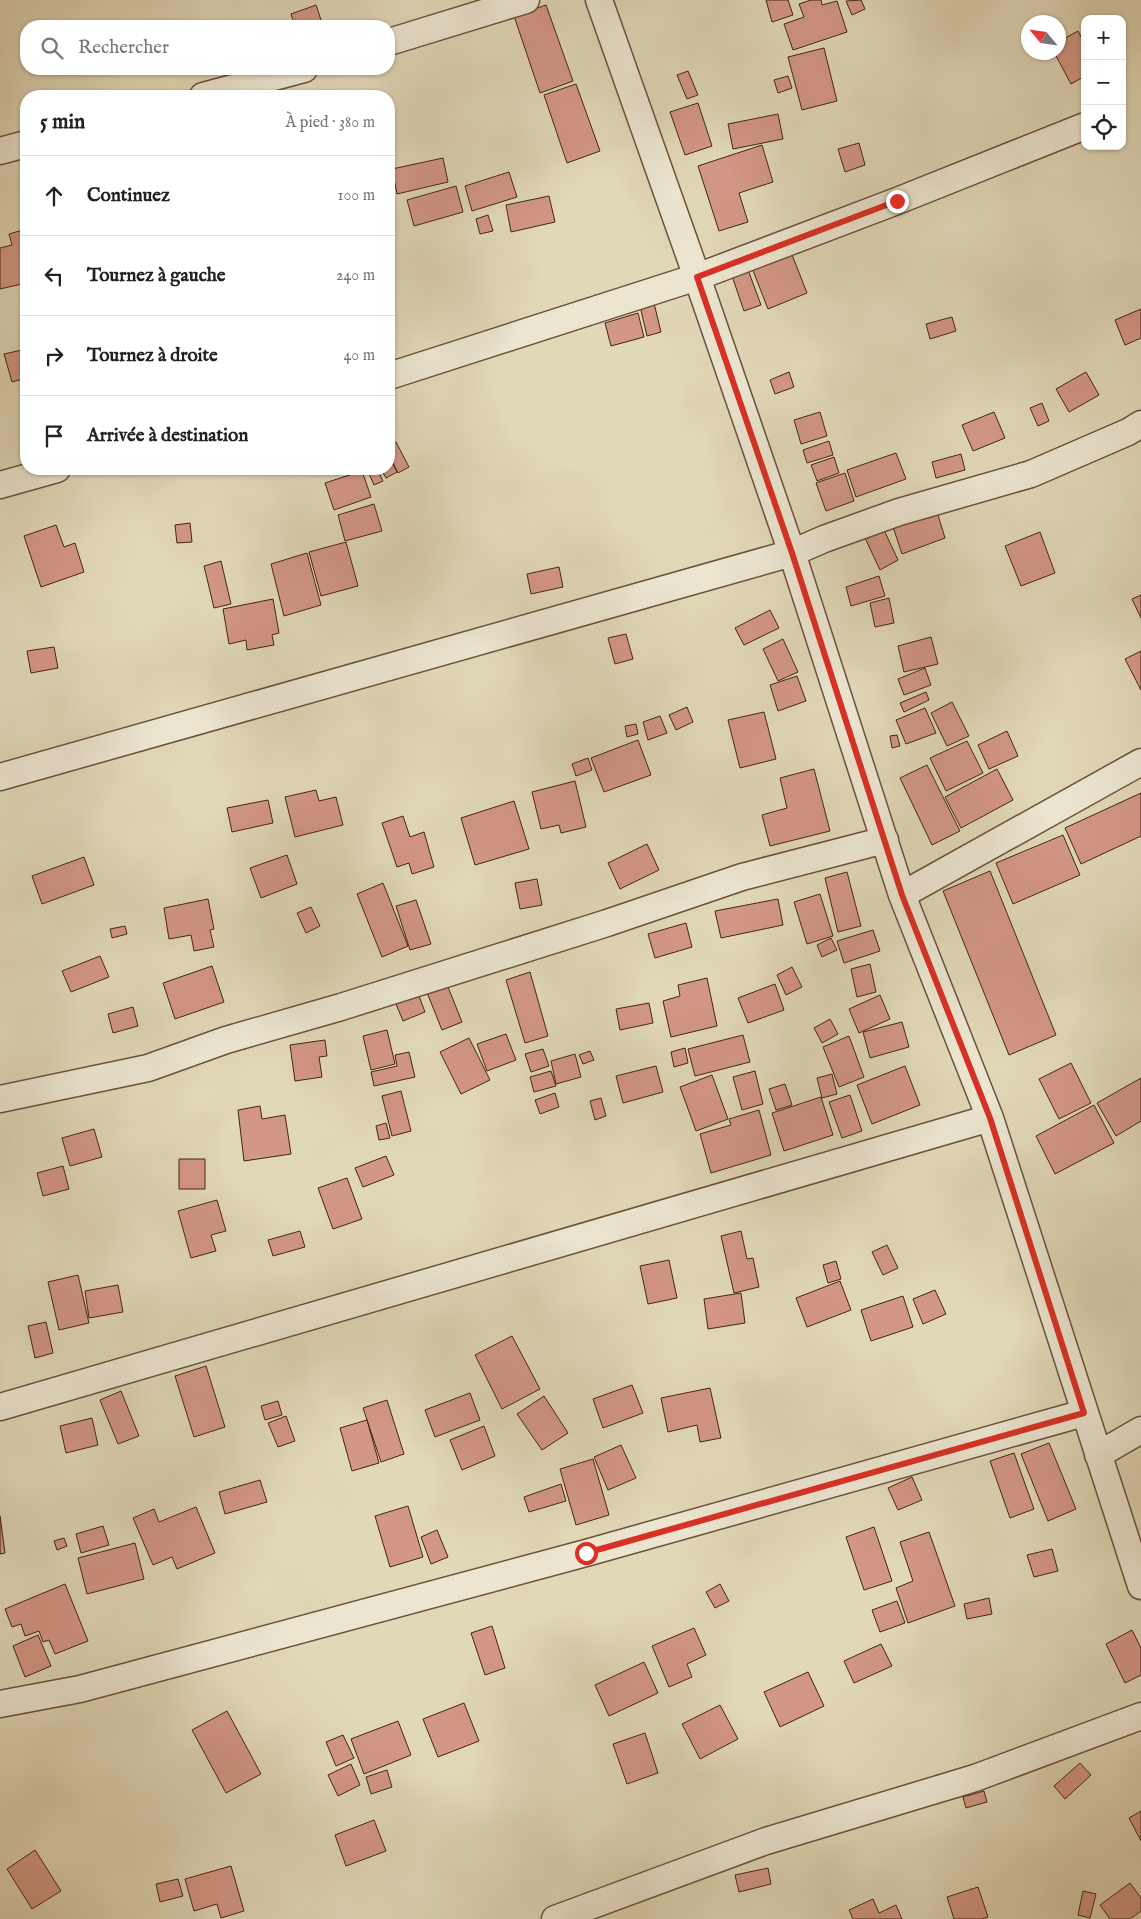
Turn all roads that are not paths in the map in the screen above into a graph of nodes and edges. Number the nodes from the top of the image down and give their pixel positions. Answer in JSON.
{"nodes":[{"id":1,"x":526,"y":0,"type":"edge"},
{"id":2,"x":599,"y":0,"type":"edge"},
{"id":3,"x":395,"y":40,"type":"edge"},
{"id":4,"x":282,"y":75,"type":"edge"},
{"id":5,"x":225,"y":90,"type":"edge"},
{"id":6,"x":1081,"y":128,"type":"edge"},
{"id":7,"x":20,"y":146,"type":"edge"},
{"id":8,"x":0,"y":151,"type":"edge"},
{"id":9,"x":697,"y":277,"type":"junction"},
{"id":10,"x":395,"y":374,"type":"edge"},
{"id":11,"x":1141,"y":424,"type":"edge"},
{"id":12,"x":36,"y":475,"type":"edge"},
{"id":13,"x":0,"y":485,"type":"edge"},
{"id":14,"x":792,"y":553,"type":"junction"},
{"id":15,"x":1141,"y":762,"type":"edge"},
{"id":16,"x":0,"y":778,"type":"edge"},
{"id":17,"x":885,"y":840,"type":"junction"},
{"id":18,"x":902,"y":895,"type":"junction"},
{"id":19,"x":0,"y":1099,"type":"edge"},
{"id":20,"x":990,"y":1118,"type":"junction"},
{"id":21,"x":0,"y":1407,"type":"edge"},
{"id":22,"x":1084,"y":1413,"type":"junction"},
{"id":23,"x":1141,"y":1430,"type":"edge"},
{"id":24,"x":1098,"y":1455,"type":"junction"},
{"id":25,"x":1141,"y":1586,"type":"edge"},
{"id":26,"x":0,"y":1704,"type":"edge"},
{"id":27,"x":1141,"y":1716,"type":"edge"},
{"id":28,"x":556,"y":1919,"type":"edge"}],
"edges":[{"from":1,"to":3,"type":"street"},
{"from":2,"to":9,"type":"street"},
{"from":4,"to":5,"type":"street"},
{"from":6,"to":9,"type":"street"},
{"from":7,"to":8,"type":"street"},
{"from":9,"to":10,"type":"street"},
{"from":9,"to":14,"type":"street"},
{"from":11,"to":14,"type":"street"},
{"from":12,"to":13,"type":"street"},
{"from":14,"to":16,"type":"street"},
{"from":14,"to":17,"type":"street"},
{"from":15,"to":18,"type":"street"},
{"from":17,"to":18,"type":"street"},
{"from":17,"to":19,"type":"street"},
{"from":18,"to":20,"type":"street"},
{"from":20,"to":21,"type":"street"},
{"from":20,"to":22,"type":"street"},
{"from":22,"to":24,"type":"street"},
{"from":22,"to":26,"type":"street"},
{"from":23,"to":24,"type":"street"},
{"from":24,"to":25,"type":"street"},
{"from":27,"to":28,"type":"street"}]}
